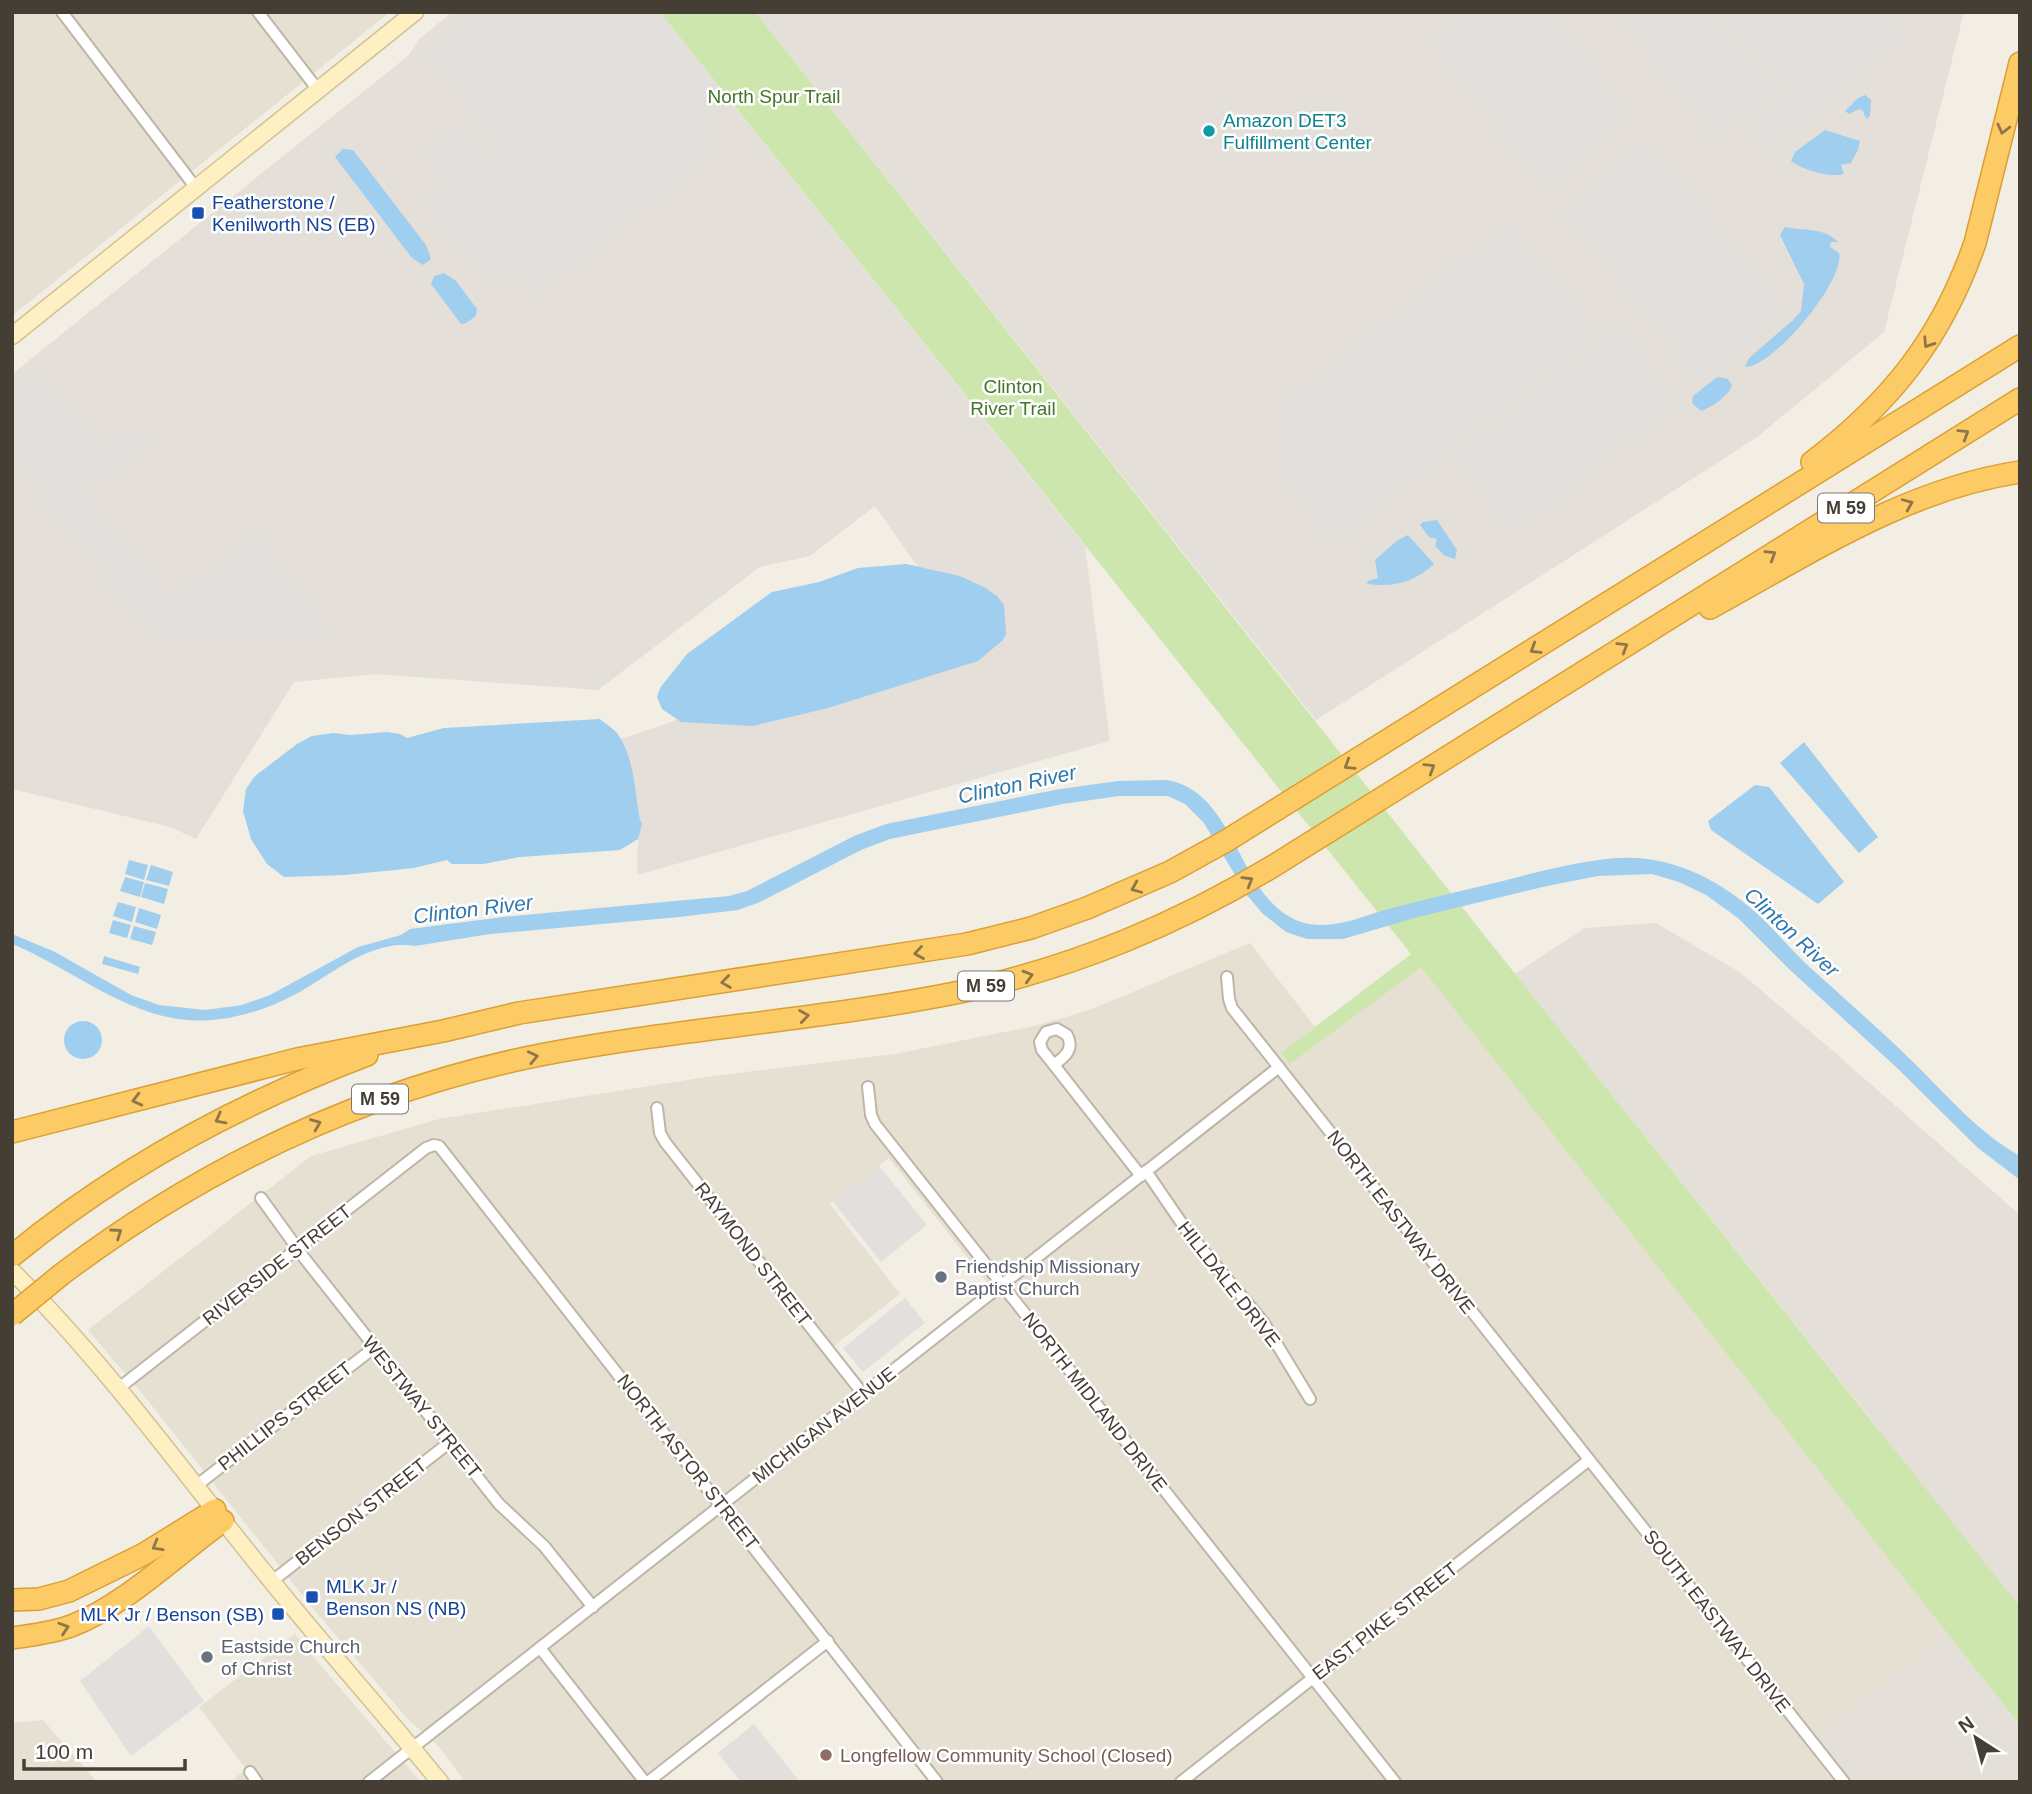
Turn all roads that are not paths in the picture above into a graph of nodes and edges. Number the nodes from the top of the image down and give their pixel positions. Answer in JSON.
{"nodes":[{"id":1,"x":62,"y":12,"type":"edge"},
{"id":2,"x":258,"y":12,"type":"edge"},
{"id":3,"x":415,"y":12,"type":"edge"},
{"id":4,"x":2020,"y":63,"type":"edge"},
{"id":5,"x":318,"y":90,"type":"junction"},
{"id":6,"x":197,"y":188,"type":"junction"},
{"id":7,"x":12,"y":336,"type":"edge"},
{"id":8,"x":2020,"y":346,"type":"edge"},
{"id":9,"x":2020,"y":399,"type":"edge"},
{"id":10,"x":2020,"y":472,"type":"edge"},
{"id":11,"x":1697,"y":547,"type":"junction"},
{"id":12,"x":1671,"y":617,"type":"junction"},
{"id":13,"x":1227,"y":977,"type":"dead end"},
{"id":14,"x":443,"y":1031,"type":"junction"},
{"id":15,"x":1054,"y":1065,"type":"dead end"},
{"id":16,"x":1279,"y":1067,"type":"junction"},
{"id":17,"x":868,"y":1087,"type":"dead end"},
{"id":18,"x":657,"y":1108,"type":"dead end"},
{"id":19,"x":12,"y":1132,"type":"edge"},
{"id":20,"x":436,"y":1145,"type":"joint"},
{"id":21,"x":1143,"y":1174,"type":"junction"},
{"id":22,"x":261,"y":1198,"type":"dead end"},
{"id":23,"x":298,"y":1248,"type":"junction"},
{"id":24,"x":12,"y":1256,"type":"edge"},
{"id":25,"x":12,"y":1271,"type":"edge"},
{"id":26,"x":1002,"y":1285,"type":"junction"},
{"id":27,"x":12,"y":1315,"type":"edge"},
{"id":28,"x":375,"y":1347,"type":"junction"},
{"id":29,"x":118,"y":1388,"type":"junction"},
{"id":30,"x":863,"y":1394,"type":"junction"},
{"id":31,"x":1310,"y":1399,"type":"dead end"},
{"id":32,"x":450,"y":1442,"type":"junction"},
{"id":33,"x":1589,"y":1460,"type":"junction"},
{"id":34,"x":196,"y":1486,"type":"junction"},
{"id":35,"x":721,"y":1505,"type":"junction"},
{"id":36,"x":219,"y":1515,"type":"junction"},
{"id":37,"x":271,"y":1581,"type":"junction"},
{"id":38,"x":12,"y":1600,"type":"edge"},
{"id":39,"x":593,"y":1606,"type":"junction"},
{"id":40,"x":12,"y":1638,"type":"edge"},
{"id":41,"x":828,"y":1642,"type":"junction"},
{"id":42,"x":540,"y":1648,"type":"junction"},
{"id":43,"x":1313,"y":1678,"type":"junction"},
{"id":44,"x":412,"y":1748,"type":"junction"},
{"id":45,"x":250,"y":1772,"type":"dead end"},
{"id":46,"x":257,"y":1782,"type":"edge"},
{"id":47,"x":369,"y":1782,"type":"edge"},
{"id":48,"x":440,"y":1782,"type":"edge"},
{"id":49,"x":647,"y":1782,"type":"edge"},
{"id":50,"x":937,"y":1782,"type":"edge"},
{"id":51,"x":1181,"y":1782,"type":"edge"},
{"id":52,"x":1395,"y":1782,"type":"edge"},
{"id":53,"x":1844,"y":1782,"type":"edge"}],
"edges":[{"from":1,"to":6,"type":"street"},
{"from":2,"to":5,"type":"street"},
{"from":3,"to":5,"type":"main road"},
{"from":4,"to":11,"type":"highway","one_way":true},
{"from":5,"to":6,"type":"main road"},
{"from":6,"to":7,"type":"main road"},
{"from":8,"to":11,"type":"highway","number":"M 59"},
{"from":12,"to":9,"type":"highway","number":"M 59","one_way":true},
{"from":12,"to":10,"type":"highway","one_way":true},
{"from":11,"to":14,"type":"highway","number":"M 59","one_way":true},
{"from":27,"to":12,"type":"highway","number":"M 59","one_way":true,"bridge":true},
{"from":13,"to":16,"type":"street","name":"NORTH EASTWAY DRIVE"},
{"from":14,"to":19,"type":"highway","one_way":true},
{"from":14,"to":24,"type":"highway","number":"M 59","one_way":true},
{"from":15,"to":21,"type":"street","name":"HILLDALE DRIVE"},
{"from":16,"to":21,"type":"street","name":"MICHIGAN AVENUE"},
{"from":16,"to":33,"type":"street","name":"NORTH EASTWAY DRIVE"},
{"from":17,"to":26,"type":"street","name":"NORTH MIDLAND DRIVE"},
{"from":18,"to":30,"type":"street","name":"RAYMOND STREET"},
{"from":20,"to":23,"type":"street","name":"RIVERSIDE STREET"},
{"from":20,"to":35,"type":"street","name":"NORTH ASTOR STREET"},
{"from":21,"to":26,"type":"street","name":"MICHIGAN AVENUE"},
{"from":21,"to":31,"type":"street","name":"HILLDALE DRIVE"},
{"from":22,"to":23,"type":"street","name":"WESTWAY STREET"},
{"from":23,"to":28,"type":"street","name":"WESTWAY STREET"},
{"from":23,"to":29,"type":"street","name":"RIVERSIDE STREET"},
{"from":25,"to":29,"type":"main road"},
{"from":26,"to":30,"type":"street","name":"MICHIGAN AVENUE"},
{"from":26,"to":43,"type":"street","name":"NORTH MIDLAND DRIVE"},
{"from":28,"to":32,"type":"street","name":"WESTWAY STREET"},
{"from":28,"to":34,"type":"street","name":"PHILLIPS STREET"},
{"from":29,"to":34,"type":"main road"},
{"from":30,"to":35,"type":"street","name":"MICHIGAN AVENUE"},
{"from":32,"to":37,"type":"street","name":"BENSON STREET"},
{"from":32,"to":39,"type":"street","name":"WESTWAY STREET"},
{"from":33,"to":43,"type":"street","name":"EAST PIKE STREET"},
{"from":33,"to":53,"type":"street","name":"SOUTH EASTWAY DRIVE"},
{"from":34,"to":36,"type":"main road"},
{"from":35,"to":39,"type":"street","name":"MICHIGAN AVENUE"},
{"from":35,"to":41,"type":"street","name":"NORTH ASTOR STREET"},
{"from":36,"to":37,"type":"main road"},
{"from":36,"to":38,"type":"highway","one_way":true},
{"from":40,"to":36,"type":"highway","one_way":true},
{"from":37,"to":44,"type":"main road"},
{"from":39,"to":42,"type":"street","name":"MICHIGAN AVENUE"},
{"from":41,"to":49,"type":"street"},
{"from":41,"to":50,"type":"street","name":"NORTH ASTOR STREET"},
{"from":42,"to":44,"type":"street","name":"MICHIGAN AVENUE"},
{"from":42,"to":49,"type":"street"},
{"from":43,"to":51,"type":"street","name":"EAST PIKE STREET"},
{"from":43,"to":52,"type":"street","name":"NORTH MIDLAND DRIVE"},
{"from":44,"to":47,"type":"street","name":"MICHIGAN AVENUE"},
{"from":44,"to":48,"type":"main road"},
{"from":45,"to":46,"type":"street"}]}
